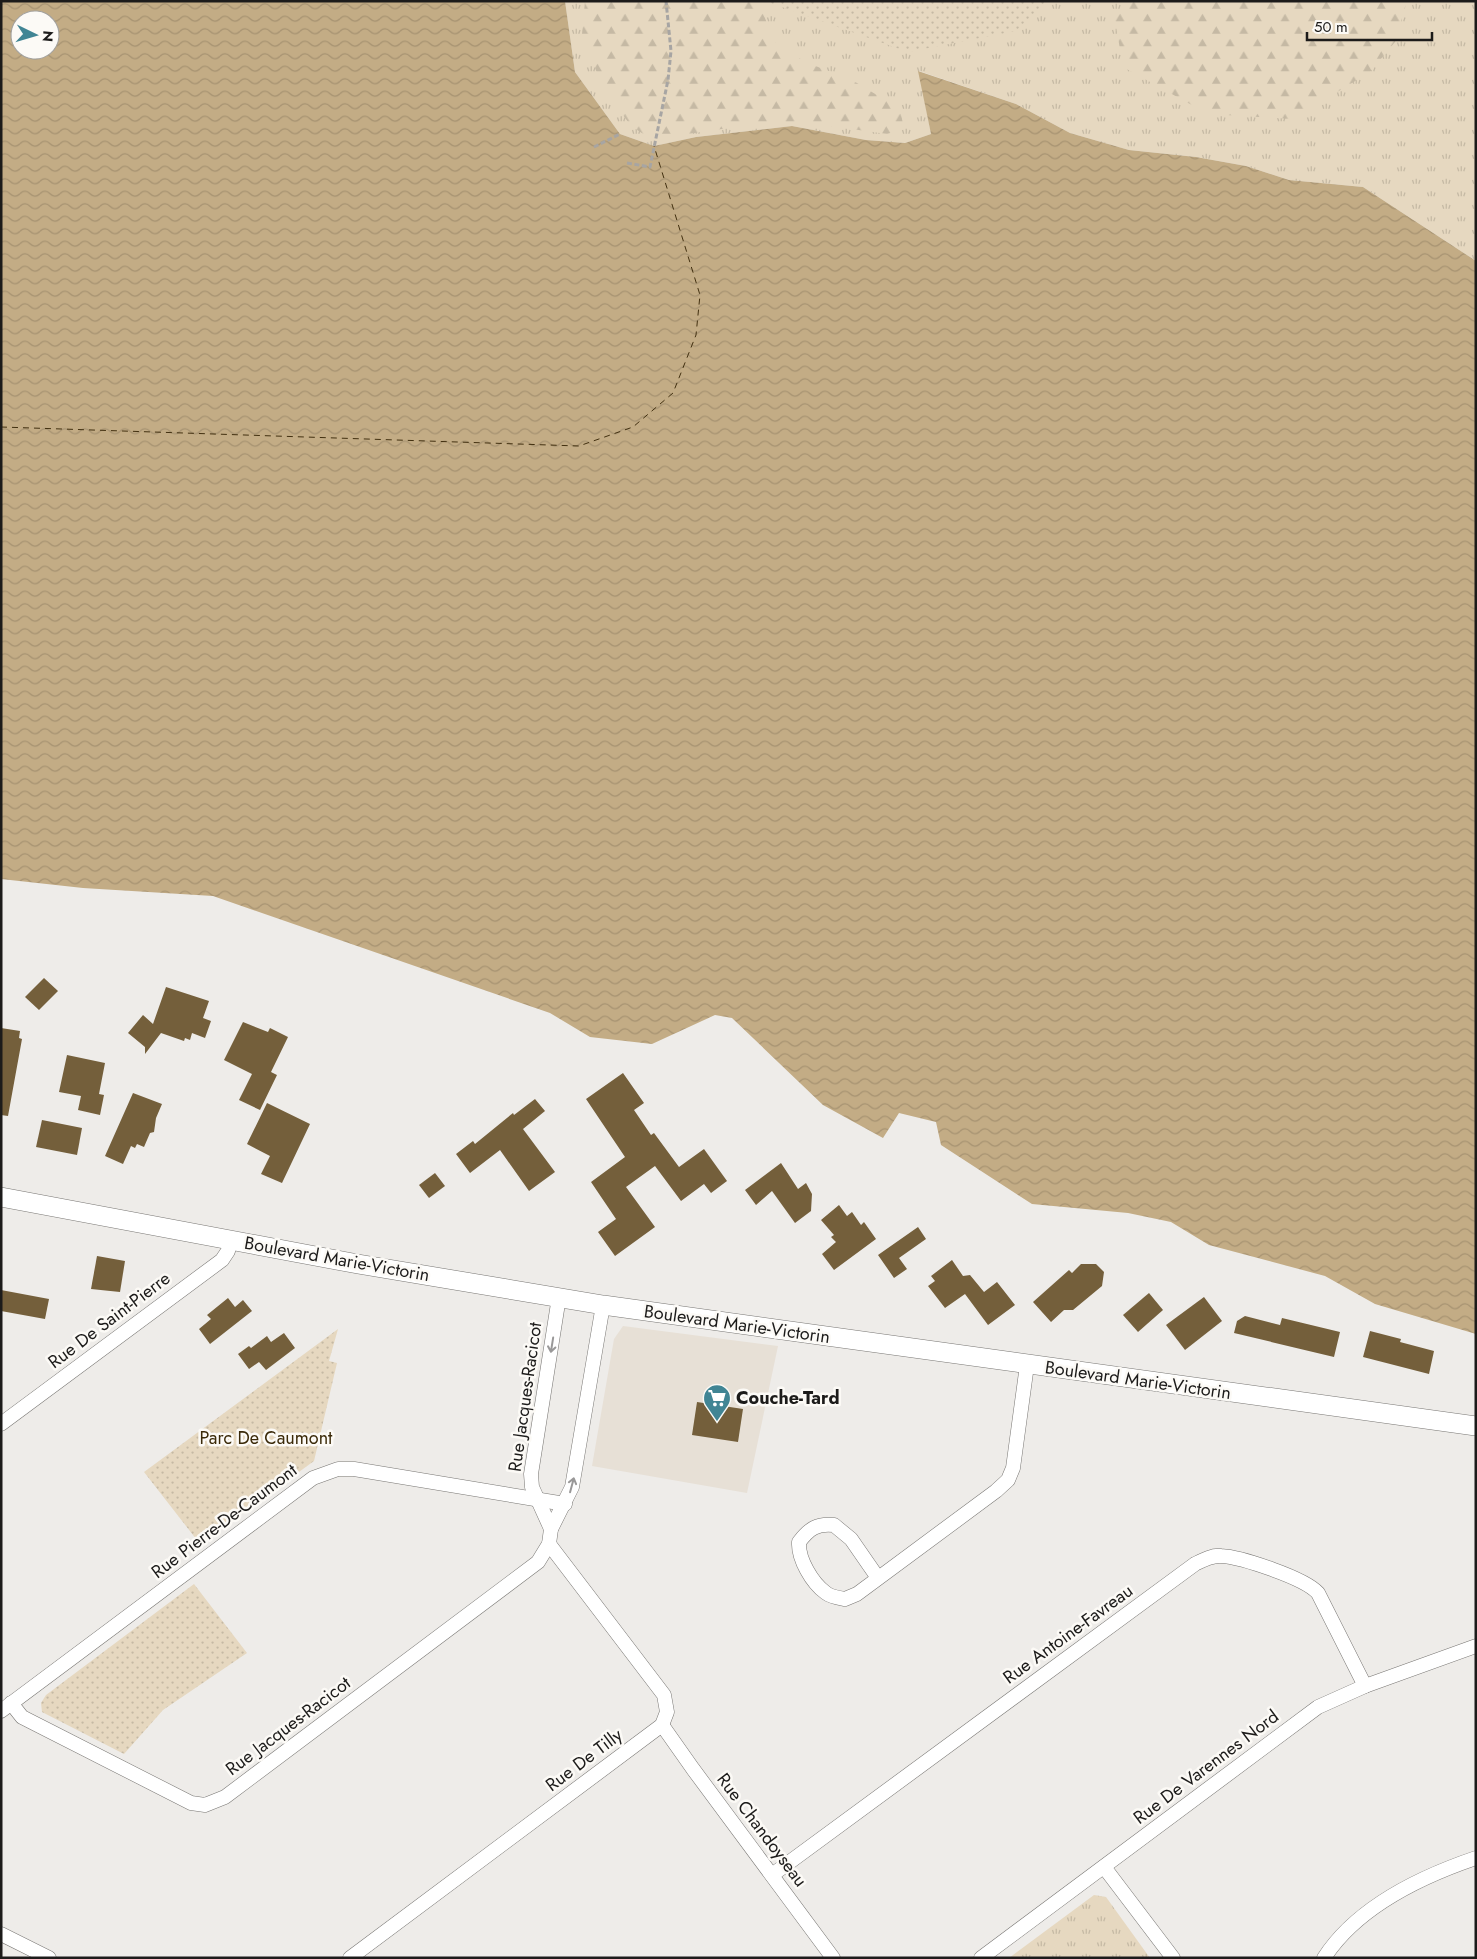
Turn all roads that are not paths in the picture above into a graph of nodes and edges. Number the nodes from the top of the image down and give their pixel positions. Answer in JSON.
{"nodes":[{"id":1,"x":1,"y":1197,"type":"edge"},
{"id":2,"x":231,"y":1240,"type":"junction"},
{"id":3,"x":559,"y":1297,"type":"junction"},
{"id":4,"x":603,"y":1305,"type":"junction"},
{"id":5,"x":1027,"y":1365,"type":"junction"},
{"id":6,"x":1,"y":1424,"type":"edge"},
{"id":7,"x":1476,"y":1426,"type":"edge"},
{"id":8,"x":537,"y":1500,"type":"junction"},
{"id":9,"x":565,"y":1504,"type":"junction"},
{"id":10,"x":550,"y":1528,"type":"junction"},
{"id":11,"x":549,"y":1544,"type":"junction"},
{"id":12,"x":878,"y":1578,"type":"junction"},
{"id":13,"x":1476,"y":1646,"type":"edge"},
{"id":14,"x":1365,"y":1686,"type":"junction"},
{"id":15,"x":6,"y":1707,"type":"edge"},
{"id":16,"x":662,"y":1724,"type":"junction"},
{"id":17,"x":1476,"y":1858,"type":"edge"},
{"id":18,"x":1104,"y":1867,"type":"junction"},
{"id":19,"x":772,"y":1876,"type":"junction"},
{"id":20,"x":1,"y":1934,"type":"edge"},
{"id":21,"x":49,"y":1958,"type":"edge"},
{"id":22,"x":350,"y":1958,"type":"edge"},
{"id":23,"x":833,"y":1958,"type":"edge"},
{"id":24,"x":981,"y":1958,"type":"edge"},
{"id":25,"x":1173,"y":1958,"type":"edge"},
{"id":26,"x":1324,"y":1958,"type":"edge"}],
"edges":[{"from":1,"to":2,"type":"street","name":"Boulevard Marie-Victorin"},
{"from":2,"to":3,"type":"street","name":"Boulevard Marie-Victorin"},
{"from":2,"to":6,"type":"street","name":"Rue De Saint-Pierre"},
{"from":3,"to":4,"type":"street","name":"Boulevard Marie-Victorin"},
{"from":3,"to":8,"type":"street","name":"Rue Jacques-Racicot","one_way":true},
{"from":4,"to":5,"type":"street","name":"Boulevard Marie-Victorin"},
{"from":9,"to":4,"type":"street","name":"Rue Jacques-Racicot","one_way":true},
{"from":5,"to":7,"type":"street","name":"Boulevard Marie-Victorin"},
{"from":5,"to":12,"type":"street"},
{"from":8,"to":9,"type":"street","name":"Rue Pierre-De-Caumont"},
{"from":8,"to":10,"type":"street","name":"Rue Jacques-Racicot"},
{"from":8,"to":15,"type":"street","name":"Rue Pierre-De-Caumont"},
{"from":9,"to":10,"type":"street","name":"Rue Jacques-Racicot"},
{"from":10,"to":11,"type":"street","name":"Rue Jacques-Racicot"},
{"from":11,"to":15,"type":"street","name":"Rue Jacques-Racicot"},
{"from":11,"to":16,"type":"street"},
{"from":12,"to":12,"type":"street"},
{"from":13,"to":14,"type":"street","name":"Rue De Varennes Nord"},
{"from":14,"to":18,"type":"street","name":"Rue De Varennes Nord"},
{"from":14,"to":19,"type":"street","name":"Rue Antoine-Favreau"},
{"from":16,"to":19,"type":"street","name":"Rue Chandoyseau"},
{"from":16,"to":22,"type":"street","name":"Rue De Tilly"},
{"from":17,"to":26,"type":"street"},
{"from":18,"to":24,"type":"street","name":"Rue De Varennes Nord"},
{"from":18,"to":25,"type":"street"},
{"from":19,"to":23,"type":"street","name":"Rue Chandoyseau"},
{"from":20,"to":21,"type":"street"}]}
